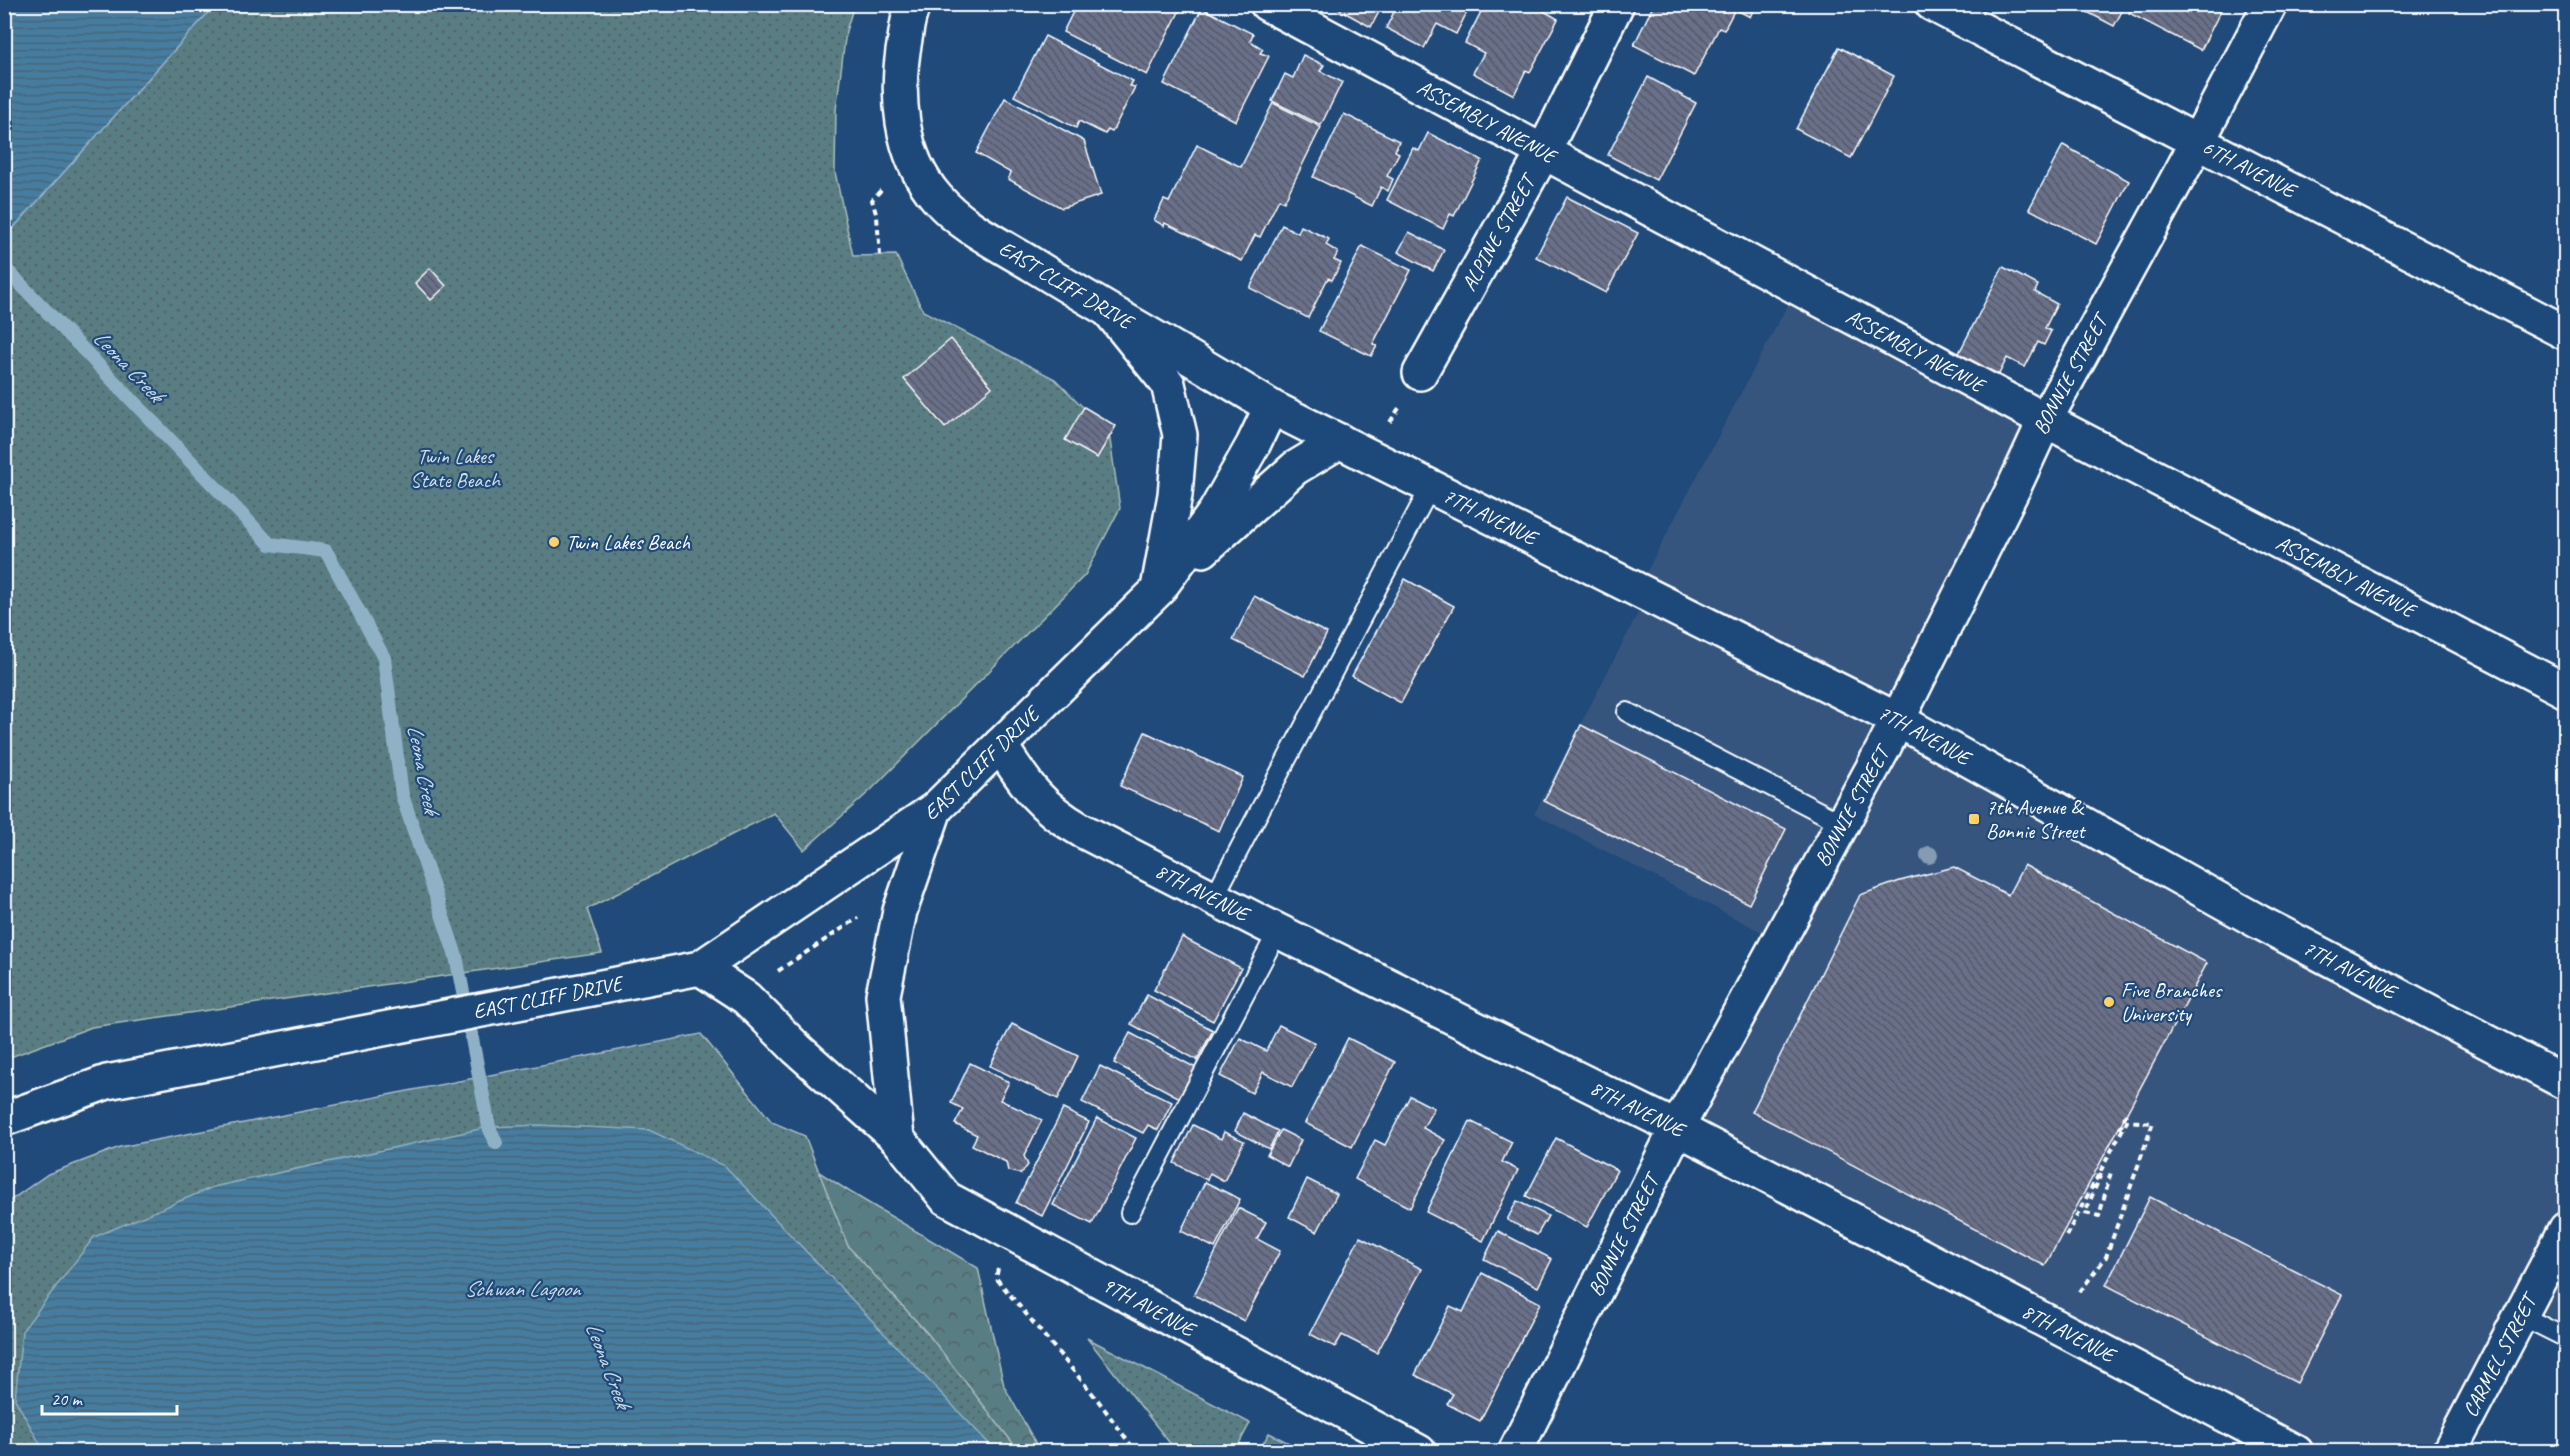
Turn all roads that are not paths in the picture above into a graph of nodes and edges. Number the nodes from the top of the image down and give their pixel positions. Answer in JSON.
{"nodes":[{"id":1,"x":914,"y":4,"type":"edge"},
{"id":2,"x":1267,"y":4,"type":"edge"},
{"id":3,"x":1617,"y":4,"type":"edge"},
{"id":4,"x":1932,"y":4,"type":"edge"},
{"id":5,"x":2270,"y":4,"type":"edge"},
{"id":6,"x":2198,"y":141,"type":"junction"},
{"id":7,"x":1543,"y":153,"type":"junction"},
{"id":8,"x":1110,"y":312,"type":"junction"},
{"id":9,"x":2565,"y":333,"type":"edge"},
{"id":10,"x":1420,"y":373,"type":"road end"},
{"id":11,"x":1271,"y":407,"type":"junction"},
{"id":12,"x":2045,"y":420,"type":"junction"},
{"id":13,"x":1354,"y":448,"type":"junction"},
{"id":14,"x":1431,"y":486,"type":"junction"},
{"id":15,"x":1158,"y":590,"type":"junction"},
{"id":16,"x":2565,"y":691,"type":"edge"},
{"id":17,"x":1627,"y":712,"type":"dead end"},
{"id":18,"x":1898,"y":720,"type":"junction"},
{"id":19,"x":1000,"y":746,"type":"junction"},
{"id":20,"x":935,"y":809,"type":"junction"},
{"id":21,"x":1843,"y":824,"type":"junction"},
{"id":22,"x":1214,"y":897,"type":"junction"},
{"id":23,"x":1278,"y":931,"type":"junction"},
{"id":24,"x":700,"y":968,"type":"junction"},
{"id":25,"x":2565,"y":1083,"type":"edge"},
{"id":26,"x":4,"y":1119,"type":"edge"},
{"id":27,"x":1677,"y":1128,"type":"junction"},
{"id":28,"x":897,"y":1138,"type":"junction"},
{"id":29,"x":1130,"y":1213,"type":"dead end"},
{"id":30,"x":2565,"y":1229,"type":"edge"},
{"id":31,"x":2520,"y":1315,"type":"junction"},
{"id":32,"x":2565,"y":1338,"type":"edge"},
{"id":33,"x":1419,"y":1452,"type":"edge"},
{"id":34,"x":1515,"y":1452,"type":"edge"},
{"id":35,"x":2296,"y":1452,"type":"edge"},
{"id":36,"x":2449,"y":1452,"type":"edge"}],
"edges":[{"from":1,"to":8,"type":"street","name":"EAST CLIFF DRIVE"},
{"from":2,"to":7,"type":"street","name":"ASSEMBLY AVENUE"},
{"from":3,"to":7,"type":"street","name":"ALPINE STREET"},
{"from":4,"to":6,"type":"street","name":"6TH AVENUE"},
{"from":5,"to":6,"type":"street","name":"BONNIE STREET"},
{"from":6,"to":9,"type":"street","name":"6TH AVENUE"},
{"from":6,"to":12,"type":"street","name":"BONNIE STREET"},
{"from":7,"to":10,"type":"street","name":"ALPINE STREET"},
{"from":7,"to":12,"type":"street","name":"ASSEMBLY AVENUE"},
{"from":8,"to":11,"type":"street","name":"EAST CLIFF DRIVE"},
{"from":8,"to":15,"type":"street"},
{"from":11,"to":13,"type":"street","name":"7TH AVENUE"},
{"from":11,"to":15,"type":"street","name":"EAST CLIFF DRIVE"},
{"from":12,"to":16,"type":"street","name":"ASSEMBLY AVENUE"},
{"from":12,"to":18,"type":"street","name":"BONNIE STREET"},
{"from":13,"to":14,"type":"street","name":"7TH AVENUE"},
{"from":13,"to":15,"type":"street"},
{"from":14,"to":18,"type":"street","name":"7TH AVENUE"},
{"from":14,"to":22,"type":"lane"},
{"from":15,"to":19,"type":"street","name":"EAST CLIFF DRIVE"},
{"from":17,"to":21,"type":"lane"},
{"from":18,"to":21,"type":"street","name":"BONNIE STREET"},
{"from":18,"to":25,"type":"street","name":"7TH AVENUE"},
{"from":19,"to":20,"type":"street","name":"EAST CLIFF DRIVE"},
{"from":19,"to":22,"type":"street","name":"8TH AVENUE"},
{"from":20,"to":24,"type":"street","name":"EAST CLIFF DRIVE"},
{"from":20,"to":28,"type":"street"},
{"from":21,"to":27,"type":"street","name":"BONNIE STREET"},
{"from":22,"to":23,"type":"street","name":"8TH AVENUE"},
{"from":23,"to":27,"type":"street","name":"8TH AVENUE"},
{"from":23,"to":29,"type":"lane"},
{"from":24,"to":26,"type":"street","name":"EAST CLIFF DRIVE"},
{"from":24,"to":28,"type":"street","name":"9TH AVENUE"},
{"from":27,"to":34,"type":"street","name":"BONNIE STREET"},
{"from":27,"to":35,"type":"street","name":"8TH AVENUE"},
{"from":28,"to":33,"type":"street","name":"9TH AVENUE"},
{"from":30,"to":31,"type":"street","name":"CARMEL STREET"},
{"from":31,"to":32,"type":"lane"},
{"from":31,"to":36,"type":"street","name":"CARMEL STREET"}]}
